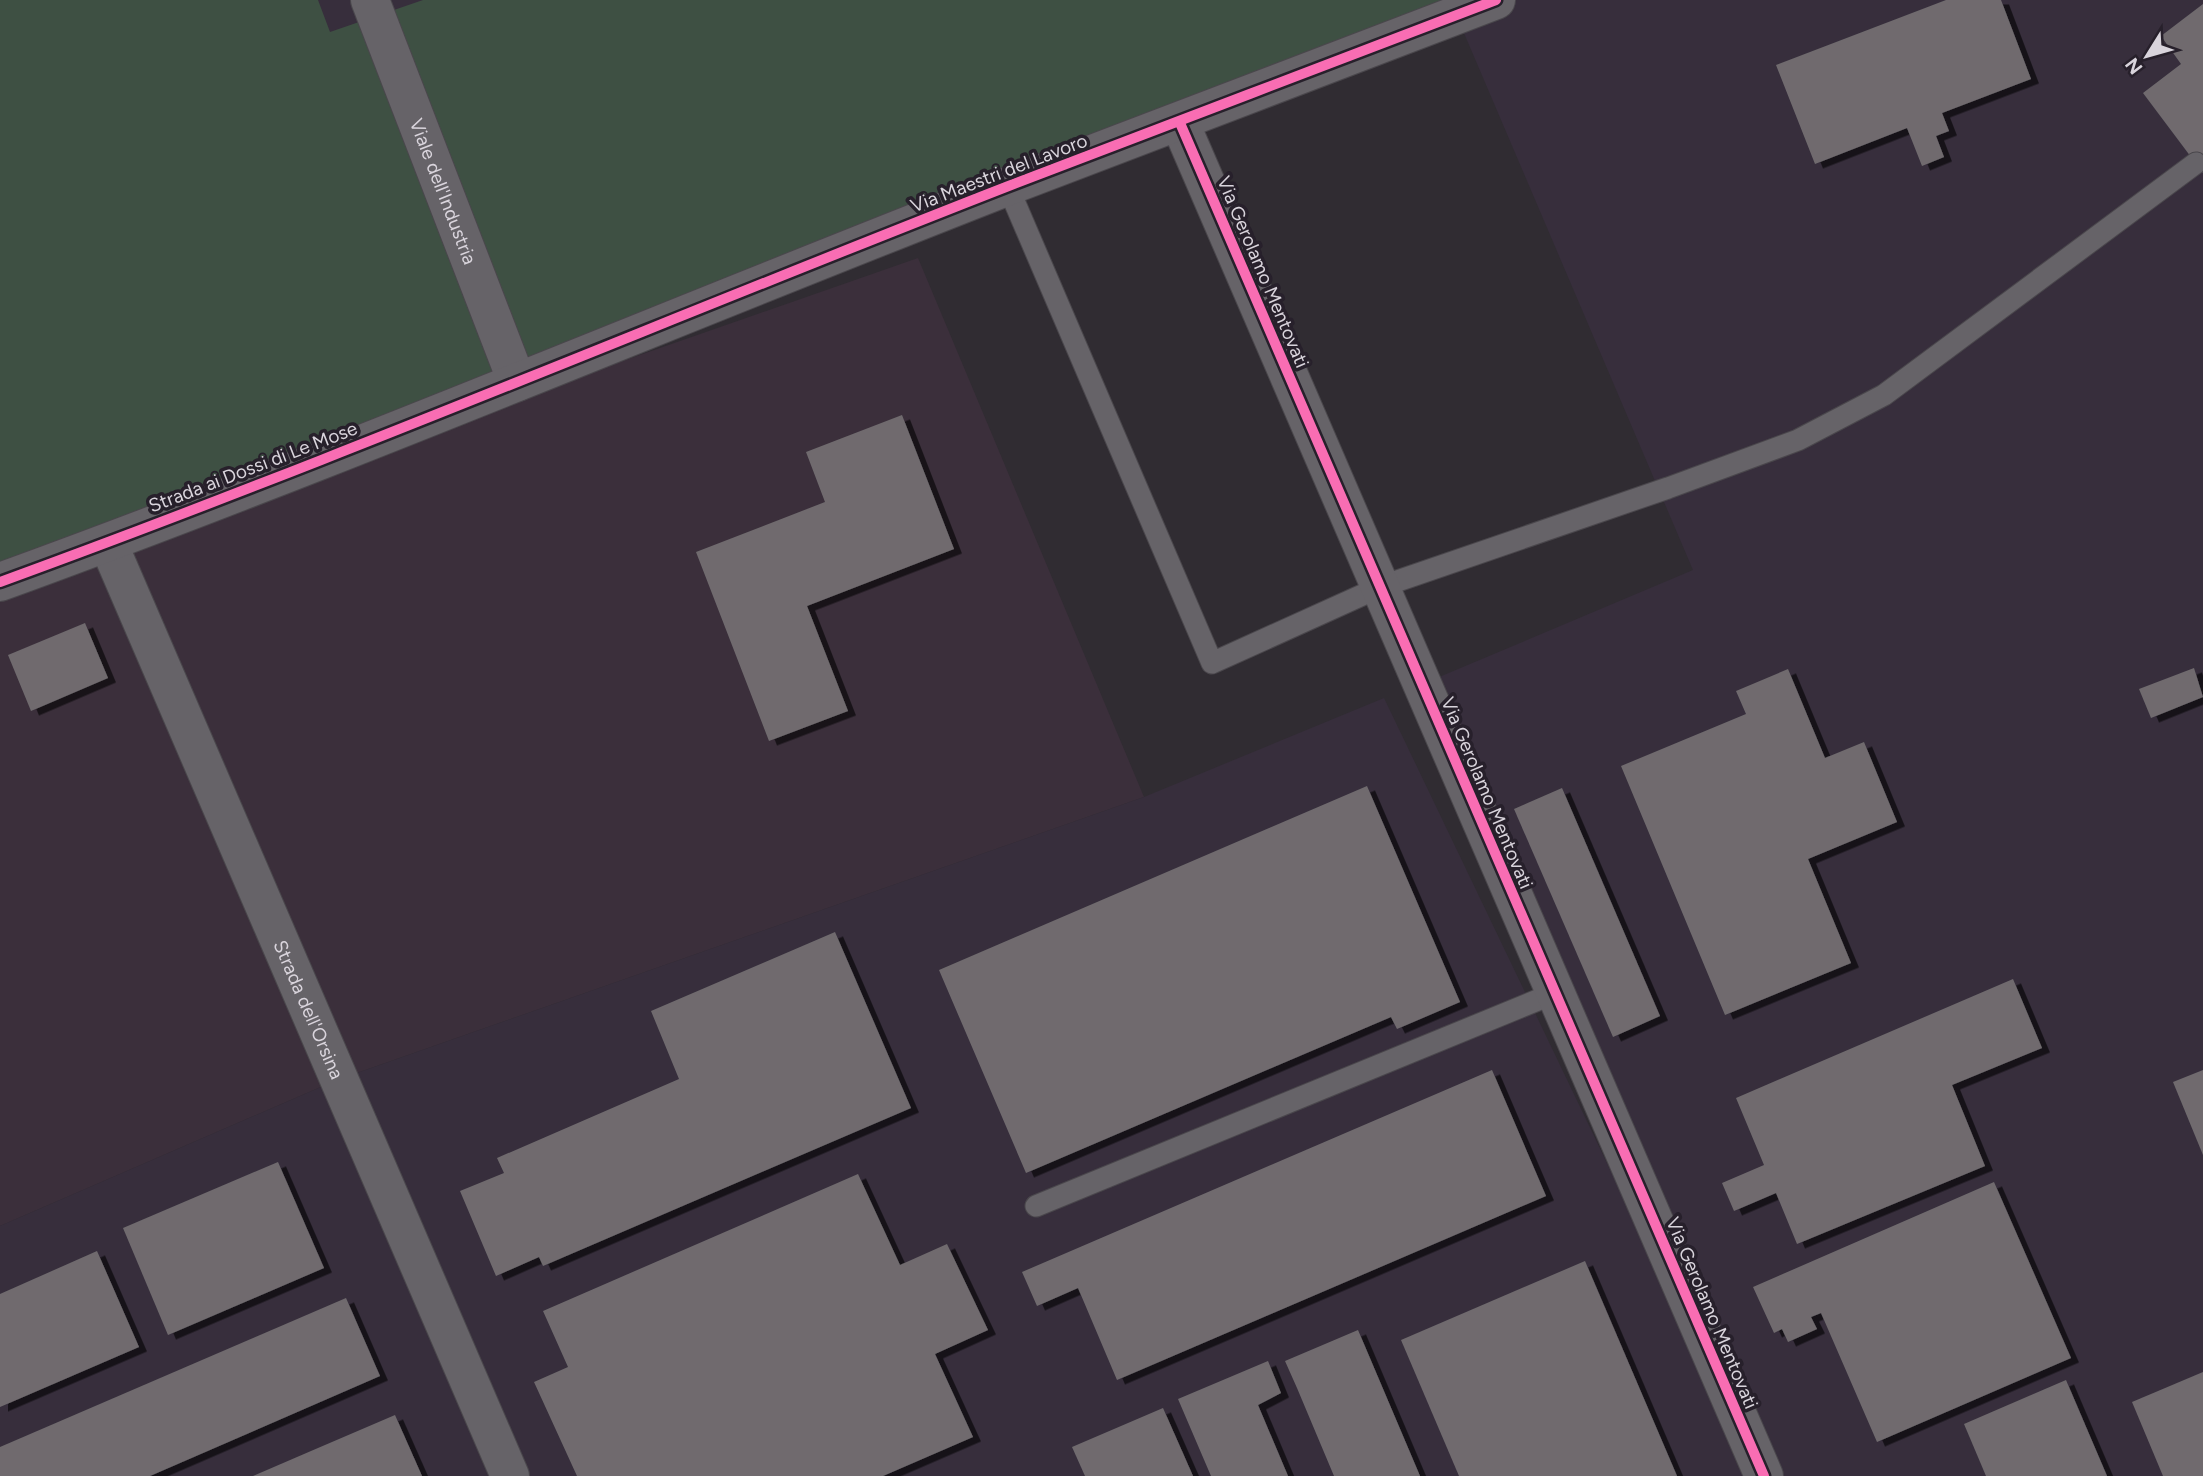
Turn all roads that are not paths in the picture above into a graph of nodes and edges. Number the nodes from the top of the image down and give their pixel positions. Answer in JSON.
{"nodes":[{"id":1,"x":370,"y":0,"type":"edge"},
{"id":2,"x":1496,"y":0,"type":"edge"},
{"id":3,"x":1180,"y":123,"type":"junction"},
{"id":4,"x":2196,"y":163,"type":"dead end"},
{"id":5,"x":1008,"y":187,"type":"junction"},
{"id":6,"x":517,"y":382,"type":"junction"},
{"id":7,"x":108,"y":543,"type":"junction"},
{"id":8,"x":0,"y":582,"type":"edge"},
{"id":9,"x":1380,"y":587,"type":"junction"},
{"id":10,"x":1555,"y":993,"type":"junction"},
{"id":11,"x":1036,"y":1206,"type":"dead end"},
{"id":12,"x":510,"y":1476,"type":"edge"},
{"id":13,"x":1764,"y":1476,"type":"edge"}],
"edges":[{"from":1,"to":6,"type":"street","name":"Viale dell'Industria"},
{"from":2,"to":3,"type":"street","name":"Via Maestri del Lavoro"},
{"from":3,"to":5,"type":"street","name":"Via Maestri del Lavoro"},
{"from":3,"to":9,"type":"street","name":"Via Gerolamo Mentovati"},
{"from":4,"to":9,"type":"lane"},
{"from":5,"to":6,"type":"street","name":"Via Maestri del Lavoro"},
{"from":5,"to":9,"type":"lane"},
{"from":6,"to":7,"type":"street","name":"Strada ai Dossi di Le Mose"},
{"from":7,"to":8,"type":"street","name":"Strada ai Dossi di Le Mose"},
{"from":7,"to":12,"type":"street","name":"Strada dell'Orsina"},
{"from":9,"to":10,"type":"street","name":"Via Gerolamo Mentovati"},
{"from":10,"to":11,"type":"lane"},
{"from":10,"to":13,"type":"street","name":"Via Gerolamo Mentovati"}]}
